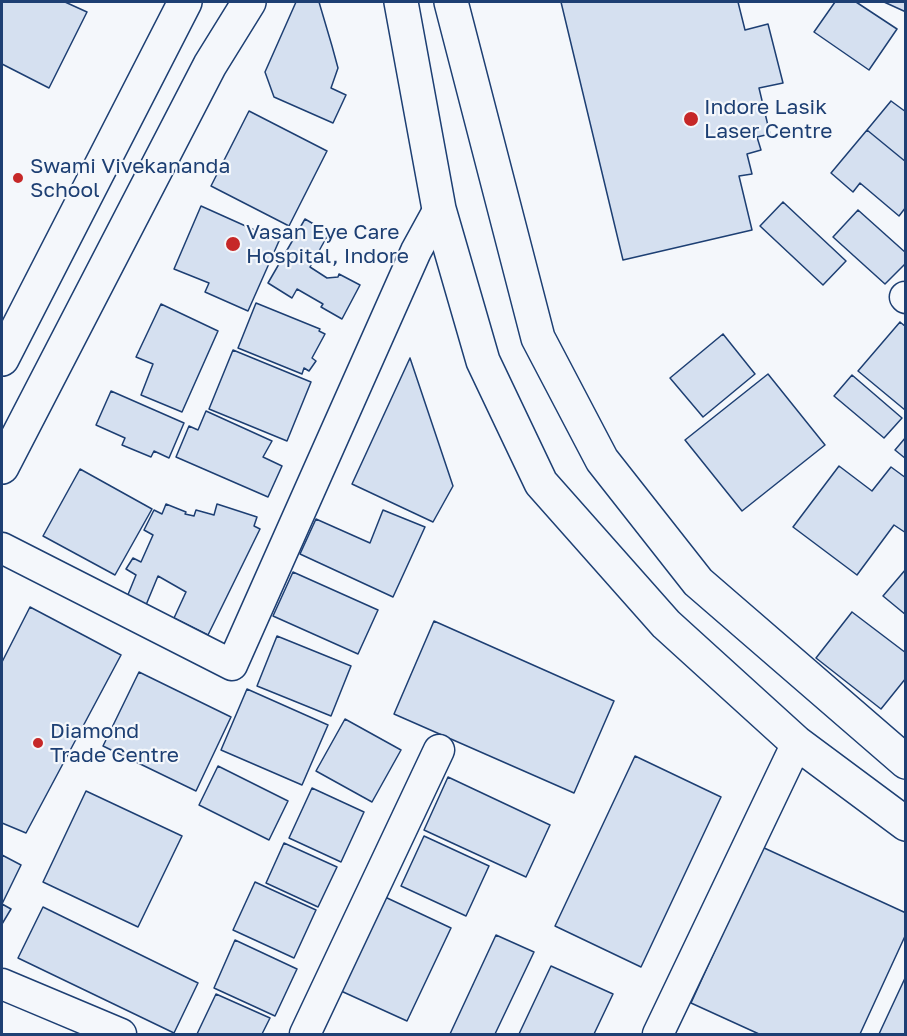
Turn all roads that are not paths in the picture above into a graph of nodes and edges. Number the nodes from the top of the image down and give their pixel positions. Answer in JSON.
{"nodes":[{"id":1,"x":185,"y":2,"type":"edge"},
{"id":2,"x":249,"y":2,"type":"edge"},
{"id":3,"x":401,"y":2,"type":"edge"},
{"id":4,"x":451,"y":2,"type":"edge"},
{"id":5,"x":440,"y":209,"type":"junction"},
{"id":6,"x":2,"y":359,"type":"edge"},
{"id":7,"x":2,"y":467,"type":"edge"},
{"id":8,"x":2,"y":548,"type":"edge"},
{"id":9,"x":797,"y":743,"type":"junction"},
{"id":10,"x":439,"y":750,"type":"dead end"},
{"id":11,"x":905,"y":759,"type":"edge"},
{"id":12,"x":906,"y":824,"type":"edge"},
{"id":13,"x":2,"y":984,"type":"edge"},
{"id":14,"x":122,"y":1035,"type":"edge"},
{"id":15,"x":305,"y":1035,"type":"edge"},
{"id":16,"x":658,"y":1035,"type":"edge"}],
"edges":[{"from":1,"to":6,"type":"street"},
{"from":2,"to":7,"type":"street"},
{"from":3,"to":5,"type":"street"},
{"from":4,"to":11,"type":"street"},
{"from":5,"to":8,"type":"street"},
{"from":5,"to":9,"type":"street"},
{"from":9,"to":12,"type":"street"},
{"from":9,"to":16,"type":"street"},
{"from":10,"to":15,"type":"street"},
{"from":13,"to":14,"type":"street"}]}
